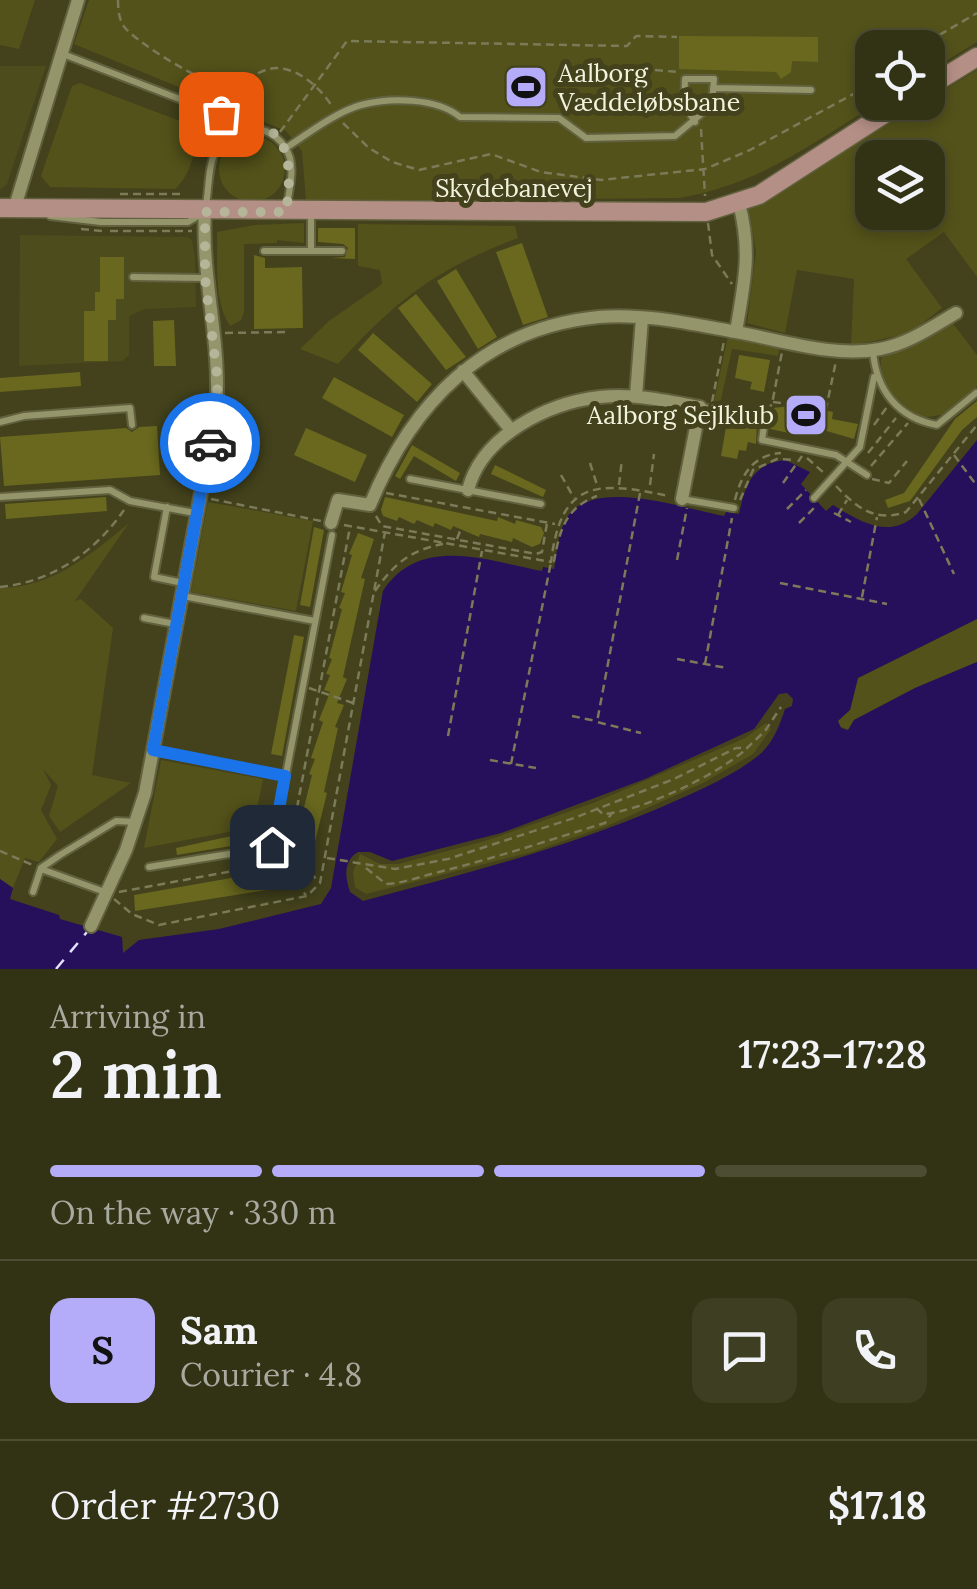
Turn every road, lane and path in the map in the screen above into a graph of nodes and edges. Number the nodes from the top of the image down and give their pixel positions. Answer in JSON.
{"nodes":[{"id":1,"x":78,"y":0,"type":"edge"},
{"id":2,"x":977,"y":13,"type":"edge"},
{"id":3,"x":945,"y":32,"type":"edge"},
{"id":4,"x":676,"y":37,"type":"dead end"},
{"id":5,"x":62,"y":54,"type":"junction"},
{"id":6,"x":977,"y":57,"type":"edge"},
{"id":7,"x":564,"y":68,"type":"dead end"},
{"id":8,"x":598,"y":69,"type":"dead end"},
{"id":9,"x":655,"y":70,"type":"dead end"},
{"id":10,"x":945,"y":77,"type":"edge"},
{"id":11,"x":685,"y":79,"type":"junction"},
{"id":12,"x":714,"y":88,"type":"junction"},
{"id":13,"x":811,"y":90,"type":"dead end"},
{"id":14,"x":874,"y":120,"type":"edge"},
{"id":15,"x":695,"y":122,"type":"junction"},
{"id":16,"x":234,"y":129,"type":"junction"},
{"id":17,"x":276,"y":137,"type":"junction"},
{"id":18,"x":286,"y":148,"type":"junction"},
{"id":19,"x":740,"y":203,"type":"junction"},
{"id":20,"x":5,"y":210,"type":"edge"},
{"id":21,"x":205,"y":212,"type":"junction"},
{"id":22,"x":286,"y":212,"type":"junction"},
{"id":23,"x":311,"y":212,"type":"junction"},
{"id":24,"x":264,"y":251,"type":"dead end"},
{"id":25,"x":311,"y":251,"type":"junction"},
{"id":26,"x":342,"y":251,"type":"dead end"},
{"id":27,"x":133,"y":277,"type":"dead end"},
{"id":28,"x":205,"y":278,"type":"junction"},
{"id":29,"x":956,"y":314,"type":"dead end"},
{"id":30,"x":642,"y":318,"type":"junction"},
{"id":31,"x":731,"y":331,"type":"junction"},
{"id":32,"x":286,"y":332,"type":"dead end"},
{"id":33,"x":214,"y":333,"type":"junction"},
{"id":34,"x":784,"y":341,"type":"junction"},
{"id":35,"x":838,"y":350,"type":"junction"},
{"id":36,"x":872,"y":350,"type":"junction"},
{"id":37,"x":462,"y":372,"type":"junction"},
{"id":38,"x":874,"y":376,"type":"junction"},
{"id":39,"x":976,"y":393,"type":"edge"},
{"id":40,"x":636,"y":396,"type":"junction"},
{"id":41,"x":892,"y":401,"type":"junction"},
{"id":42,"x":773,"y":402,"type":"junction"},
{"id":43,"x":705,"y":408,"type":"junction"},
{"id":44,"x":896,"y":418,"type":"dead end"},
{"id":45,"x":912,"y":418,"type":"junction"},
{"id":46,"x":765,"y":419,"type":"junction"},
{"id":47,"x":0,"y":422,"type":"edge"},
{"id":48,"x":132,"y":424,"type":"dead end"},
{"id":49,"x":977,"y":425,"type":"edge"},
{"id":50,"x":511,"y":430,"type":"junction"},
{"id":51,"x":867,"y":434,"type":"dead end"},
{"id":52,"x":871,"y":450,"type":"dead end"},
{"id":53,"x":654,"y":454,"type":"dead end"},
{"id":54,"x":954,"y":454,"type":"junction"},
{"id":55,"x":803,"y":455,"type":"junction"},
{"id":56,"x":622,"y":459,"type":"dead end"},
{"id":57,"x":794,"y":460,"type":"dead end"},
{"id":58,"x":848,"y":460,"type":"junction"},
{"id":59,"x":907,"y":461,"type":"dead end"},
{"id":60,"x":590,"y":463,"type":"dead end"},
{"id":61,"x":866,"y":474,"type":"junction"},
{"id":62,"x":561,"y":475,"type":"dead end"},
{"id":63,"x":410,"y":479,"type":"dead end"},
{"id":64,"x":831,"y":480,"type":"junction"},
{"id":65,"x":783,"y":483,"type":"dead end"},
{"id":66,"x":619,"y":486,"type":"junction"},
{"id":67,"x":650,"y":486,"type":"junction"},
{"id":68,"x":977,"y":486,"type":"edge"},
{"id":69,"x":598,"y":489,"type":"junction"},
{"id":70,"x":468,"y":490,"type":"junction"},
{"id":71,"x":806,"y":490,"type":"dead end"},
{"id":72,"x":642,"y":491,"type":"junction"},
{"id":73,"x":653,"y":492,"type":"junction"},
{"id":74,"x":596,"y":496,"type":"dead end"},
{"id":75,"x":0,"y":497,"type":"edge"},
{"id":76,"x":373,"y":498,"type":"junction"},
{"id":77,"x":848,"y":498,"type":"junction"},
{"id":78,"x":574,"y":499,"type":"junction"},
{"id":79,"x":686,"y":499,"type":"junction"},
{"id":80,"x":919,"y":499,"type":"junction"},
{"id":81,"x":130,"y":500,"type":"junction"},
{"id":82,"x":816,"y":501,"type":"joint"},
{"id":83,"x":542,"y":504,"type":"dead end"},
{"id":84,"x":167,"y":507,"type":"junction"},
{"id":85,"x":733,"y":509,"type":"junction"},
{"id":86,"x":786,"y":509,"type":"dead end"},
{"id":87,"x":197,"y":513,"type":"junction"},
{"id":88,"x":877,"y":516,"type":"junction"},
{"id":89,"x":851,"y":522,"type":"dead end"},
{"id":90,"x":548,"y":523,"type":"junction"},
{"id":91,"x":799,"y":523,"type":"dead end"},
{"id":92,"x":557,"y":525,"type":"junction"},
{"id":93,"x":350,"y":526,"type":"dead end"},
{"id":94,"x":331,"y":528,"type":"joint"},
{"id":95,"x":460,"y":531,"type":"dead end"},
{"id":96,"x":385,"y":532,"type":"dead end"},
{"id":97,"x":457,"y":540,"type":"junction"},
{"id":98,"x":455,"y":546,"type":"junction"},
{"id":99,"x":482,"y":551,"type":"junction"},
{"id":100,"x":677,"y":560,"type":"dead end"},
{"id":101,"x":551,"y":562,"type":"junction"},
{"id":102,"x":954,"y":574,"type":"dead end"},
{"id":103,"x":780,"y":583,"type":"dead end"},
{"id":104,"x":0,"y":587,"type":"edge"},
{"id":105,"x":183,"y":590,"type":"junction"},
{"id":106,"x":862,"y":599,"type":"junction"},
{"id":107,"x":887,"y":604,"type":"dead end"},
{"id":108,"x":144,"y":618,"type":"dead end"},
{"id":109,"x":315,"y":621,"type":"junction"},
{"id":110,"x":176,"y":624,"type":"junction"},
{"id":111,"x":677,"y":659,"type":"dead end"},
{"id":112,"x":704,"y":664,"type":"junction"},
{"id":113,"x":727,"y":668,"type":"dead end"},
{"id":114,"x":302,"y":687,"type":"junction"},
{"id":115,"x":319,"y":690,"type":"junction"},
{"id":116,"x":354,"y":703,"type":"dead end"},
{"id":117,"x":781,"y":707,"type":"dead end"},
{"id":118,"x":572,"y":716,"type":"dead end"},
{"id":119,"x":597,"y":722,"type":"junction"},
{"id":120,"x":641,"y":733,"type":"dead end"},
{"id":121,"x":448,"y":736,"type":"dead end"},
{"id":122,"x":747,"y":748,"type":"junction"},
{"id":123,"x":153,"y":750,"type":"junction"},
{"id":124,"x":490,"y":760,"type":"dead end"},
{"id":125,"x":511,"y":764,"type":"junction"},
{"id":126,"x":536,"y":768,"type":"dead end"},
{"id":127,"x":285,"y":776,"type":"junction"},
{"id":128,"x":595,"y":808,"type":"junction"},
{"id":129,"x":612,"y":813,"type":"junction"},
{"id":130,"x":136,"y":822,"type":"junction"},
{"id":131,"x":290,"y":850,"type":"junction"},
{"id":132,"x":0,"y":851,"type":"edge"},
{"id":133,"x":328,"y":859,"type":"dead end"},
{"id":134,"x":276,"y":863,"type":"junction"},
{"id":135,"x":363,"y":865,"type":"junction"},
{"id":136,"x":149,"y":867,"type":"joint"},
{"id":137,"x":41,"y":868,"type":"junction"},
{"id":138,"x":320,"y":883,"type":"dead end"},
{"id":139,"x":145,"y":887,"type":"junction"},
{"id":140,"x":32,"y":892,"type":"dead end"},
{"id":141,"x":107,"y":893,"type":"junction"},
{"id":142,"x":308,"y":896,"type":"dead end"},
{"id":143,"x":91,"y":926,"type":"dead end"}],
"edges":[{"from":1,"to":5,"type":"street"},
{"from":2,"to":3,"type":"path"},
{"from":4,"to":17,"type":"path"},
{"from":5,"to":16,"type":"lane"},
{"from":5,"to":20,"type":"street"},
{"from":6,"to":10,"type":"street"},
{"from":7,"to":8,"type":"path"},
{"from":9,"to":11,"type":"path"},
{"from":11,"to":12,"type":"lane"},
{"from":11,"to":15,"type":"lane"},
{"from":12,"to":13,"type":"lane"},
{"from":12,"to":15,"type":"lane"},
{"from":14,"to":19,"type":"street","name":"Skydebanevej"},
{"from":15,"to":18,"type":"lane"},
{"from":16,"to":17,"type":"lane"},
{"from":16,"to":21,"type":"lane"},
{"from":17,"to":18,"type":"lane"},
{"from":18,"to":22,"type":"lane"},
{"from":19,"to":23,"type":"street","name":"Skydebanevej"},
{"from":19,"to":31,"type":"street"},
{"from":20,"to":21,"type":"street","name":"Skydebanevej"},
{"from":21,"to":22,"type":"street","name":"Skydebanevej"},
{"from":21,"to":28,"type":"street"},
{"from":22,"to":23,"type":"street","name":"Skydebanevej"},
{"from":23,"to":25,"type":"lane"},
{"from":24,"to":25,"type":"lane"},
{"from":25,"to":26,"type":"lane"},
{"from":27,"to":28,"type":"lane"},
{"from":28,"to":33,"type":"street"},
{"from":29,"to":36,"type":"street"},
{"from":30,"to":31,"type":"street"},
{"from":30,"to":37,"type":"street"},
{"from":30,"to":40,"type":"street"},
{"from":31,"to":34,"type":"street"},
{"from":31,"to":43,"type":"path"},
{"from":32,"to":33,"type":"path"},
{"from":33,"to":87,"type":"street"},
{"from":34,"to":35,"type":"street"},
{"from":34,"to":42,"type":"path"},
{"from":35,"to":36,"type":"street"},
{"from":35,"to":42,"type":"path"},
{"from":36,"to":38,"type":"lane"},
{"from":37,"to":50,"type":"street"},
{"from":37,"to":76,"type":"street"},
{"from":38,"to":41,"type":"lane"},
{"from":38,"to":58,"type":"lane"},
{"from":39,"to":45,"type":"lane"},
{"from":40,"to":43,"type":"street"},
{"from":40,"to":50,"type":"street"},
{"from":41,"to":45,"type":"lane"},
{"from":41,"to":51,"type":"path"},
{"from":42,"to":46,"type":"path"},
{"from":43,"to":46,"type":"lane"},
{"from":43,"to":79,"type":"street"},
{"from":44,"to":52,"type":"path"},
{"from":45,"to":61,"type":"path"},
{"from":46,"to":58,"type":"lane"},
{"from":47,"to":48,"type":"lane"},
{"from":49,"to":54,"type":"path"},
{"from":50,"to":70,"type":"street"},
{"from":53,"to":67,"type":"path"},
{"from":54,"to":68,"type":"path"},
{"from":54,"to":80,"type":"path"},
{"from":55,"to":64,"type":"path"},
{"from":55,"to":65,"type":"path"},
{"from":55,"to":85,"type":"path"},
{"from":56,"to":66,"type":"path"},
{"from":57,"to":85,"type":"path"},
{"from":58,"to":61,"type":"lane"},
{"from":58,"to":64,"type":"lane"},
{"from":59,"to":61,"type":"path"},
{"from":60,"to":69,"type":"path"},
{"from":62,"to":78,"type":"path"},
{"from":63,"to":70,"type":"lane"},
{"from":64,"to":77,"type":"path"},
{"from":64,"to":82,"type":"lane"},
{"from":66,"to":69,"type":"path"},
{"from":66,"to":72,"type":"path"},
{"from":67,"to":72,"type":"path"},
{"from":67,"to":73,"type":"path"},
{"from":69,"to":78,"type":"path"},
{"from":70,"to":83,"type":"lane"},
{"from":71,"to":86,"type":"path"},
{"from":72,"to":73,"type":"path"},
{"from":72,"to":119,"type":"path"},
{"from":73,"to":79,"type":"path"},
{"from":74,"to":101,"type":"path"},
{"from":75,"to":81,"type":"lane"},
{"from":76,"to":90,"type":"path"},
{"from":76,"to":94,"type":"street"},
{"from":76,"to":97,"type":"path"},
{"from":77,"to":88,"type":"path"},
{"from":77,"to":89,"type":"path"},
{"from":78,"to":92,"type":"path"},
{"from":79,"to":85,"type":"lane"},
{"from":79,"to":100,"type":"path"},
{"from":80,"to":88,"type":"path"},
{"from":80,"to":102,"type":"path"},
{"from":81,"to":84,"type":"lane"},
{"from":81,"to":104,"type":"path"},
{"from":82,"to":91,"type":"path"},
{"from":84,"to":87,"type":"lane"},
{"from":84,"to":105,"type":"lane"},
{"from":85,"to":112,"type":"path"},
{"from":87,"to":105,"type":"street"},
{"from":88,"to":106,"type":"path"},
{"from":90,"to":92,"type":"path"},
{"from":90,"to":97,"type":"path"},
{"from":92,"to":101,"type":"path"},
{"from":93,"to":115,"type":"path"},
{"from":94,"to":109,"type":"lane"},
{"from":95,"to":97,"type":"path"},
{"from":96,"to":98,"type":"path"},
{"from":97,"to":98,"type":"path"},
{"from":98,"to":99,"type":"path"},
{"from":99,"to":101,"type":"path"},
{"from":99,"to":121,"type":"path"},
{"from":101,"to":125,"type":"path"},
{"from":103,"to":106,"type":"path"},
{"from":105,"to":109,"type":"lane"},
{"from":105,"to":110,"type":"street"},
{"from":106,"to":107,"type":"path"},
{"from":108,"to":110,"type":"lane"},
{"from":109,"to":114,"type":"lane"},
{"from":110,"to":123,"type":"street"},
{"from":111,"to":112,"type":"path"},
{"from":112,"to":113,"type":"path"},
{"from":114,"to":115,"type":"path"},
{"from":114,"to":127,"type":"lane"},
{"from":115,"to":116,"type":"path"},
{"from":115,"to":131,"type":"path"},
{"from":117,"to":122,"type":"path"},
{"from":118,"to":119,"type":"path"},
{"from":119,"to":120,"type":"path"},
{"from":122,"to":128,"type":"path"},
{"from":122,"to":129,"type":"path"},
{"from":123,"to":127,"type":"lane"},
{"from":123,"to":130,"type":"street"},
{"from":124,"to":125,"type":"path"},
{"from":125,"to":126,"type":"path"},
{"from":127,"to":136,"type":"lane"},
{"from":128,"to":129,"type":"path"},
{"from":128,"to":135,"type":"path"},
{"from":129,"to":135,"type":"path"},
{"from":130,"to":137,"type":"lane"},
{"from":130,"to":141,"type":"street"},
{"from":131,"to":134,"type":"path"},
{"from":131,"to":138,"type":"path"},
{"from":132,"to":137,"type":"path"},
{"from":133,"to":135,"type":"path"},
{"from":134,"to":139,"type":"path"},
{"from":134,"to":142,"type":"path"},
{"from":136,"to":139,"type":"path"},
{"from":137,"to":140,"type":"lane"},
{"from":137,"to":141,"type":"lane"},
{"from":139,"to":141,"type":"path"},
{"from":141,"to":143,"type":"street"}]}
